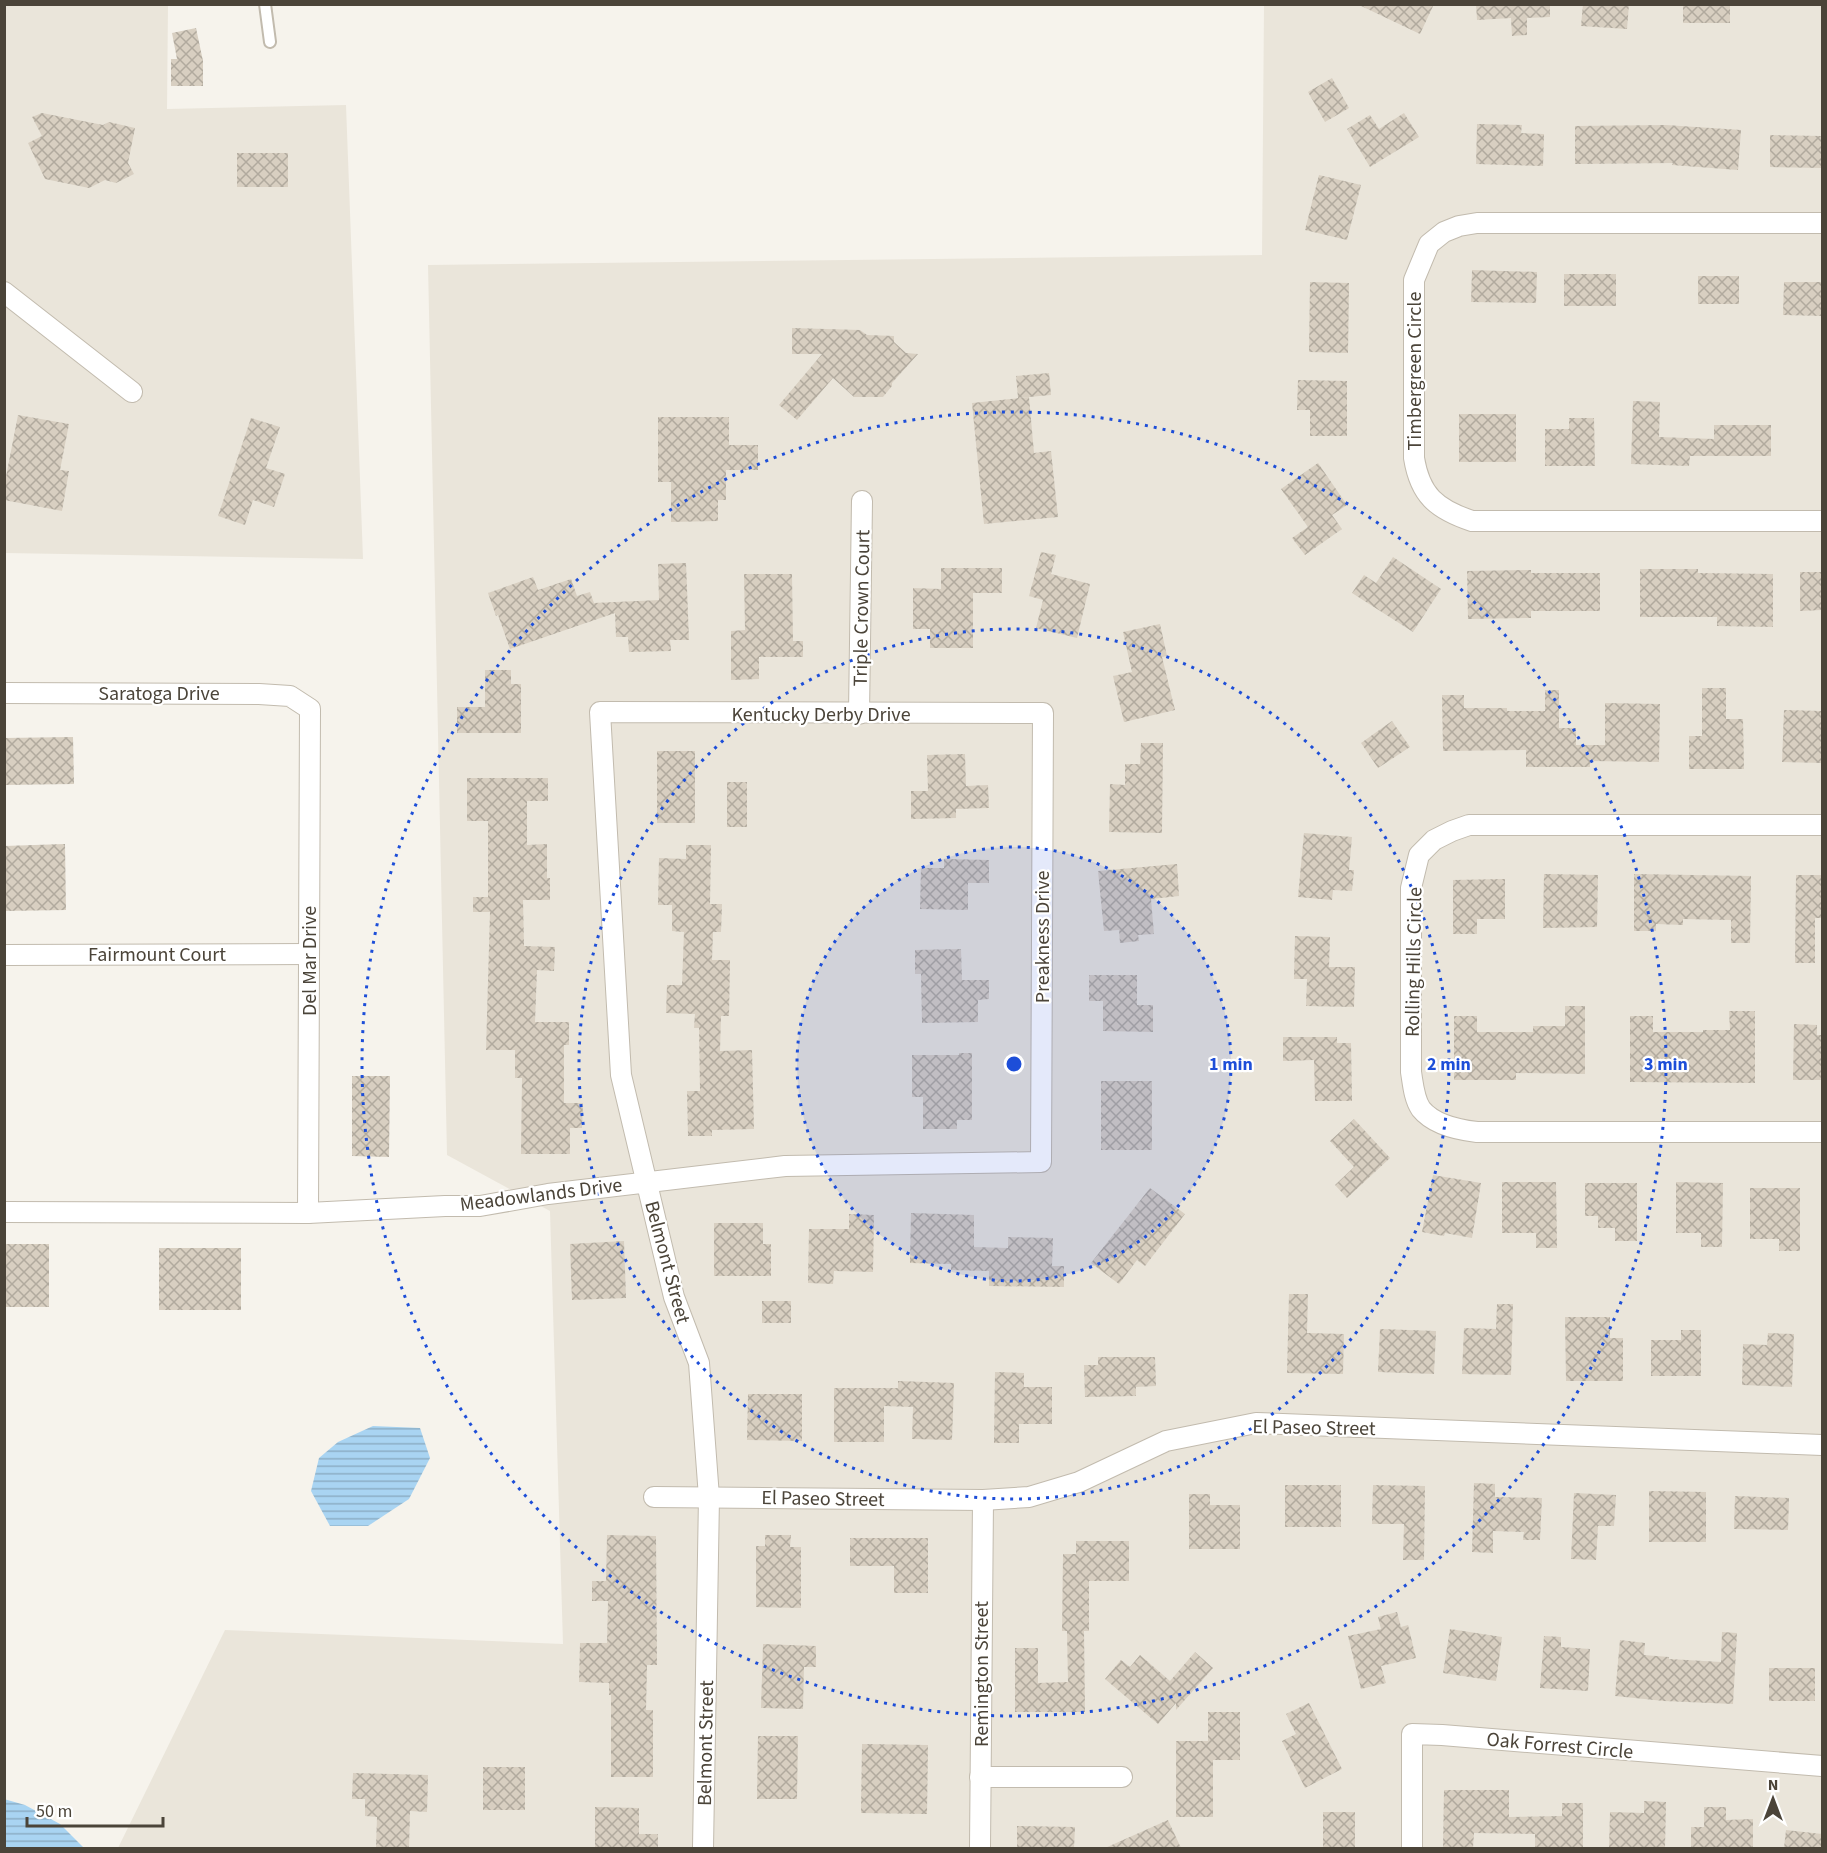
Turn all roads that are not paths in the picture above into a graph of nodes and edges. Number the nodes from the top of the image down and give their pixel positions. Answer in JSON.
{"nodes":[{"id":1,"x":266,"y":4,"type":"edge"},
{"id":2,"x":270,"y":42,"type":"dead end"},
{"id":3,"x":1822,"y":223,"type":"edge"},
{"id":4,"x":4,"y":292,"type":"edge"},
{"id":5,"x":132,"y":392,"type":"dead end"},
{"id":6,"x":862,"y":501,"type":"dead end"},
{"id":7,"x":1822,"y":521,"type":"edge"},
{"id":8,"x":4,"y":693,"type":"edge"},
{"id":9,"x":310,"y":709,"type":"joint"},
{"id":10,"x":600,"y":712,"type":"joint"},
{"id":11,"x":1043,"y":713,"type":"joint"},
{"id":12,"x":859,"y":714,"type":"junction"},
{"id":13,"x":1822,"y":825,"type":"edge"},
{"id":14,"x":309,"y":954,"type":"junction"},
{"id":15,"x":4,"y":955,"type":"edge"},
{"id":16,"x":1822,"y":1132,"type":"edge"},
{"id":17,"x":1041,"y":1162,"type":"joint"},
{"id":18,"x":647,"y":1181,"type":"junction"},
{"id":19,"x":4,"y":1212,"type":"edge"},
{"id":20,"x":308,"y":1214,"type":"junction"},
{"id":21,"x":1822,"y":1446,"type":"edge"},
{"id":22,"x":654,"y":1497,"type":"dead end"},
{"id":23,"x":709,"y":1497,"type":"junction"},
{"id":24,"x":983,"y":1500,"type":"junction"},
{"id":25,"x":1822,"y":1766,"type":"edge"},
{"id":26,"x":980,"y":1778,"type":"junction"},
{"id":27,"x":1122,"y":1778,"type":"dead end"},
{"id":28,"x":703,"y":1848,"type":"edge"},
{"id":29,"x":980,"y":1848,"type":"edge"},
{"id":30,"x":1412,"y":1848,"type":"edge"}],
"edges":[{"from":1,"to":2,"type":"lane"},
{"from":3,"to":7,"type":"street","name":"Timbergreen Circle"},
{"from":4,"to":5,"type":"street"},
{"from":6,"to":12,"type":"street","name":"Triple Crown Court"},
{"from":8,"to":9,"type":"street","name":"Saratoga Drive"},
{"from":9,"to":14,"type":"street","name":"Del Mar Drive"},
{"from":10,"to":12,"type":"street","name":"Kentucky Derby Drive"},
{"from":10,"to":18,"type":"street","name":"Belmont Street"},
{"from":11,"to":12,"type":"street","name":"Kentucky Derby Drive"},
{"from":11,"to":17,"type":"street","name":"Preakness Drive"},
{"from":13,"to":16,"type":"street","name":"Rolling Hills Circle"},
{"from":14,"to":15,"type":"street","name":"Fairmount Court"},
{"from":14,"to":20,"type":"street","name":"Del Mar Drive"},
{"from":17,"to":18,"type":"street","name":"Meadowlands Drive"},
{"from":18,"to":20,"type":"street","name":"Meadowlands Drive"},
{"from":18,"to":23,"type":"street","name":"Belmont Street"},
{"from":19,"to":20,"type":"street","name":"Meadowlands Drive"},
{"from":21,"to":24,"type":"street","name":"El Paseo Street"},
{"from":22,"to":23,"type":"street","name":"El Paseo Street"},
{"from":23,"to":24,"type":"street","name":"El Paseo Street"},
{"from":23,"to":28,"type":"street","name":"Belmont Street"},
{"from":24,"to":26,"type":"street","name":"Remington Street"},
{"from":25,"to":30,"type":"street","name":"Oak Forrest Circle"},
{"from":26,"to":27,"type":"street"},
{"from":26,"to":29,"type":"street","name":"Remington Street"}]}
